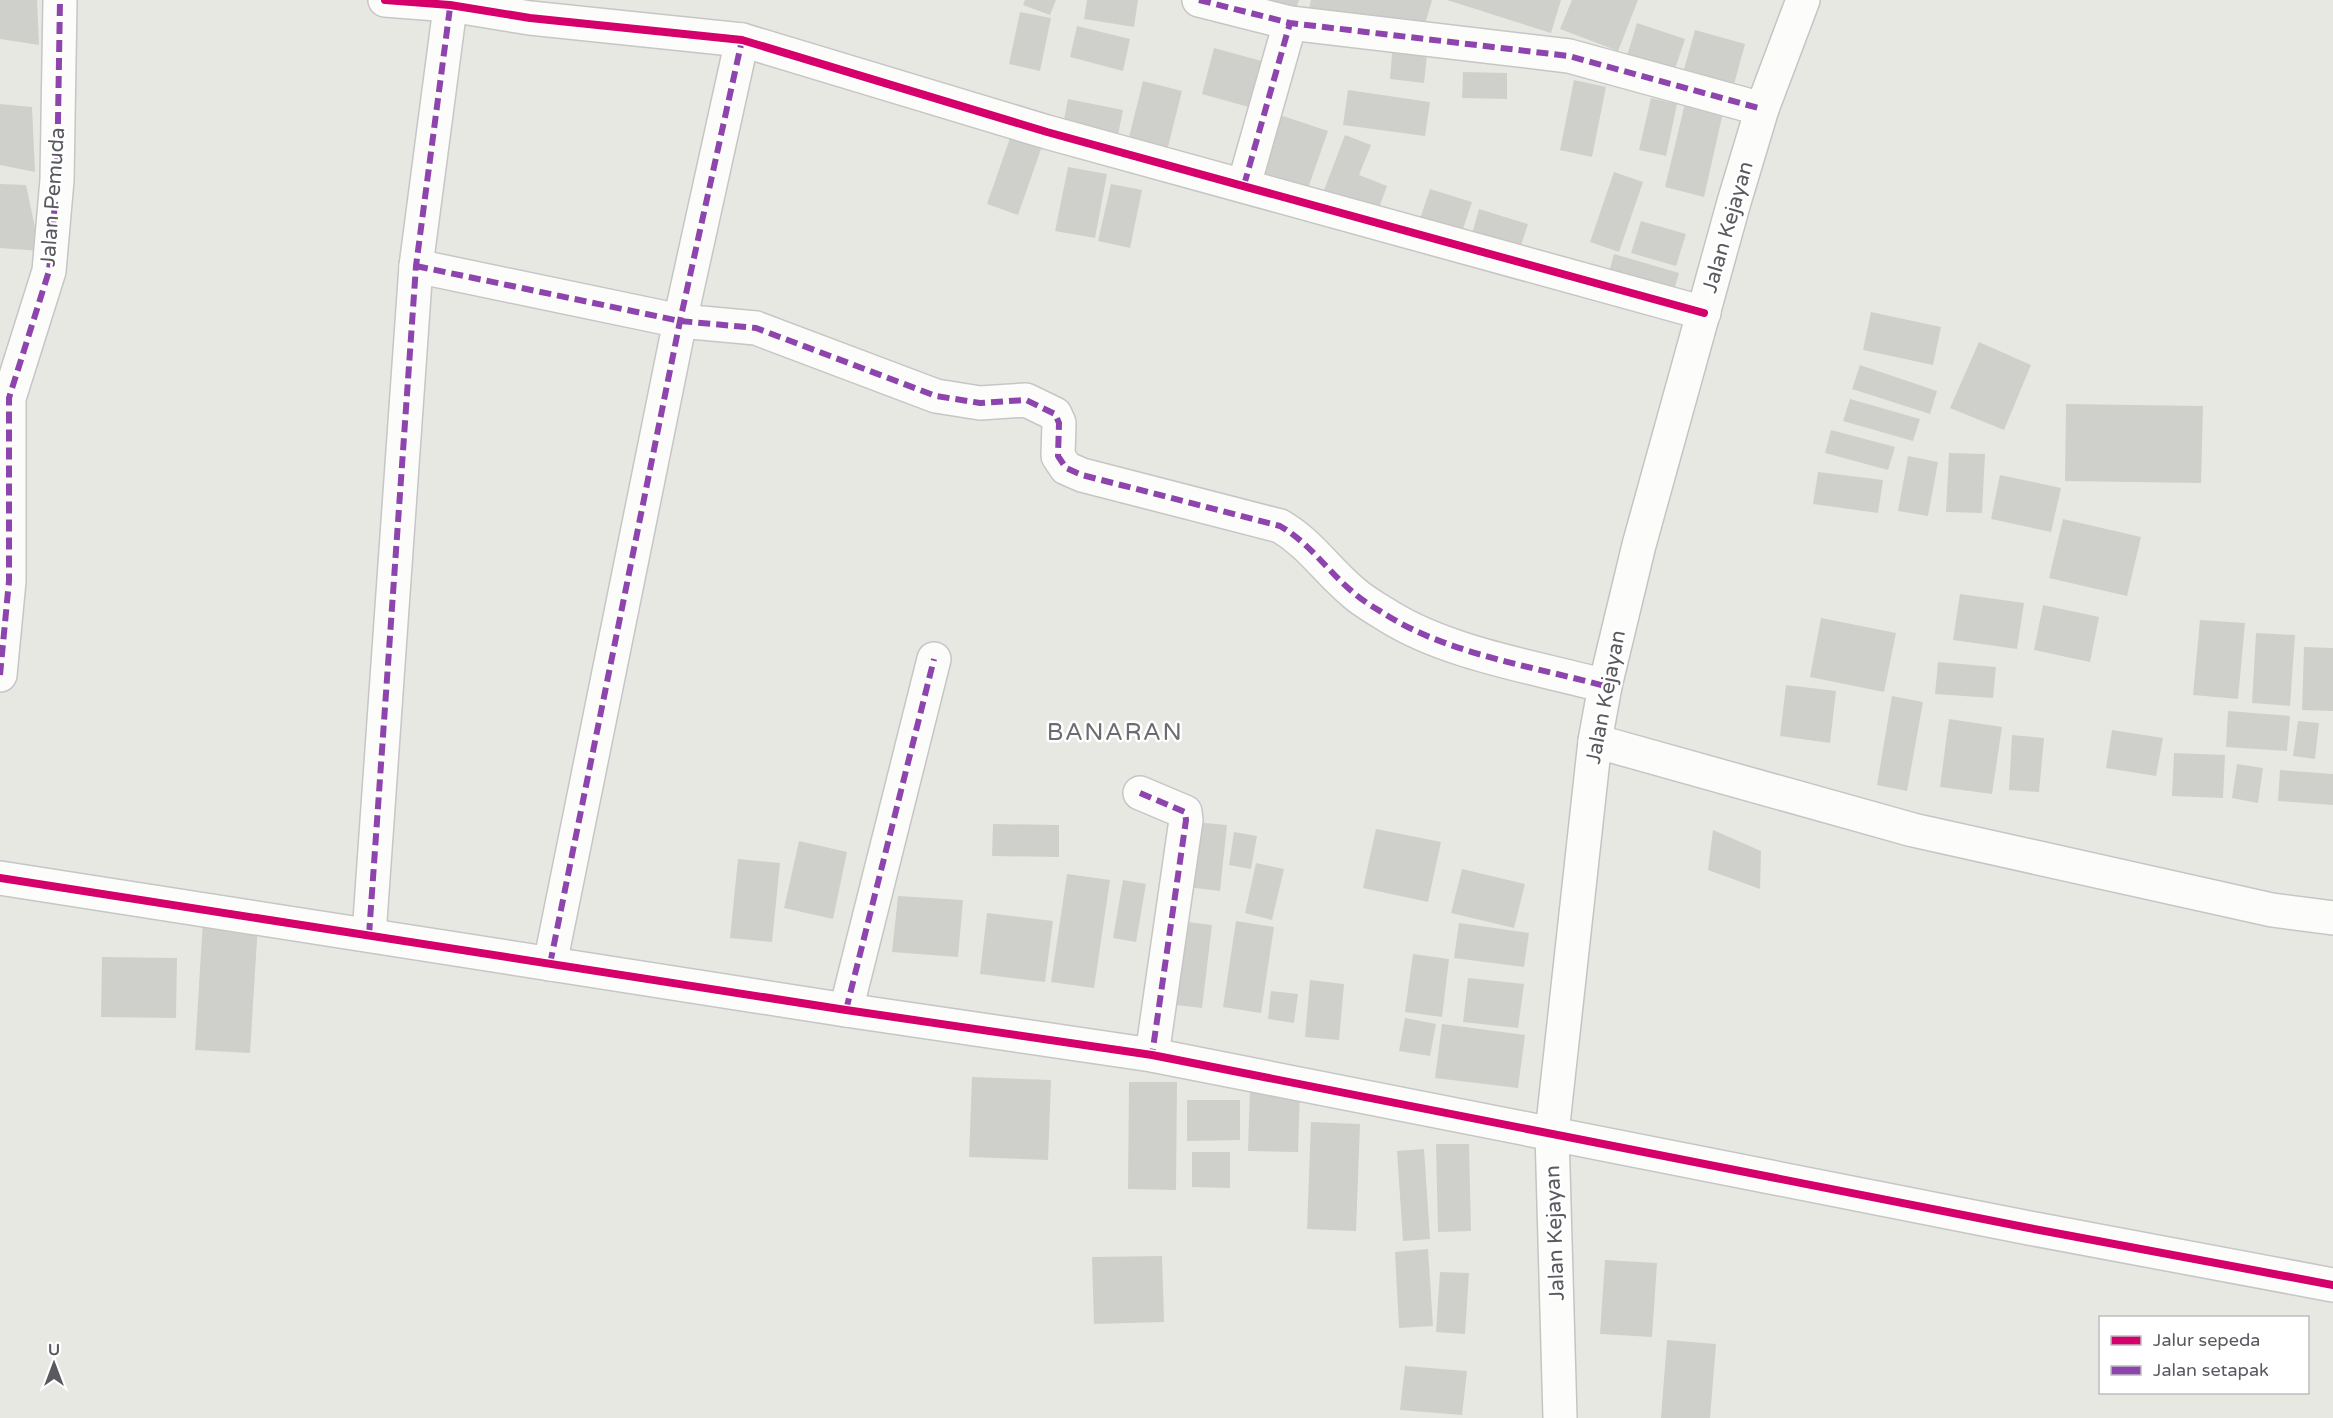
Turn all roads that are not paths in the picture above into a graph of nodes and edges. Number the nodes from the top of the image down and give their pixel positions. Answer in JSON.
{"nodes":[{"id":1,"x":60,"y":0,"type":"edge"},
{"id":2,"x":385,"y":0,"type":"edge"},
{"id":3,"x":1199,"y":0,"type":"edge"},
{"id":4,"x":1803,"y":0,"type":"edge"},
{"id":5,"x":450,"y":3,"type":"edge"},
{"id":6,"x":1290,"y":23,"type":"junction"},
{"id":7,"x":742,"y":40,"type":"junction"},
{"id":8,"x":1762,"y":109,"type":"junction"},
{"id":9,"x":1244,"y":185,"type":"junction"},
{"id":10,"x":416,"y":266,"type":"junction"},
{"id":11,"x":1704,"y":313,"type":"junction"},
{"id":12,"x":680,"y":321,"type":"junction"},
{"id":13,"x":934,"y":658,"type":"dead end"},
{"id":14,"x":0,"y":675,"type":"edge"},
{"id":15,"x":1605,"y":686,"type":"junction"},
{"id":16,"x":1595,"y":741,"type":"junction"},
{"id":17,"x":1140,"y":794,"type":"dead end"},
{"id":18,"x":0,"y":878,"type":"edge"},
{"id":19,"x":2333,"y":918,"type":"edge"},
{"id":20,"x":369,"y":935,"type":"junction"},
{"id":21,"x":550,"y":964,"type":"junction"},
{"id":22,"x":846,"y":1010,"type":"junction"},
{"id":23,"x":1152,"y":1054,"type":"junction"},
{"id":24,"x":1552,"y":1133,"type":"junction"},
{"id":25,"x":2333,"y":1285,"type":"edge"},
{"id":26,"x":1560,"y":1418,"type":"edge"}],
"edges":[{"from":1,"to":14,"type":"street","name":"Jalan Pemuda"},
{"from":2,"to":5,"type":"street"},
{"from":3,"to":6,"type":"street"},
{"from":4,"to":8,"type":"street","name":"Jalan Kejayan"},
{"from":5,"to":7,"type":"street"},
{"from":5,"to":10,"type":"street"},
{"from":6,"to":8,"type":"street"},
{"from":6,"to":9,"type":"street"},
{"from":7,"to":9,"type":"street"},
{"from":7,"to":12,"type":"street"},
{"from":8,"to":11,"type":"street","name":"Jalan Kejayan"},
{"from":9,"to":11,"type":"street"},
{"from":10,"to":12,"type":"street"},
{"from":10,"to":20,"type":"street"},
{"from":11,"to":15,"type":"street","name":"Jalan Kejayan"},
{"from":12,"to":15,"type":"street"},
{"from":12,"to":21,"type":"street"},
{"from":13,"to":22,"type":"street"},
{"from":15,"to":16,"type":"street","name":"Jalan Kejayan"},
{"from":16,"to":19,"type":"street"},
{"from":16,"to":24,"type":"street","name":"Jalan Kejayan"},
{"from":17,"to":23,"type":"street"},
{"from":18,"to":20,"type":"street"},
{"from":20,"to":21,"type":"street"},
{"from":21,"to":22,"type":"street"},
{"from":22,"to":23,"type":"street"},
{"from":23,"to":24,"type":"street"},
{"from":24,"to":25,"type":"street"},
{"from":24,"to":26,"type":"street","name":"Jalan Kejayan"}]}
